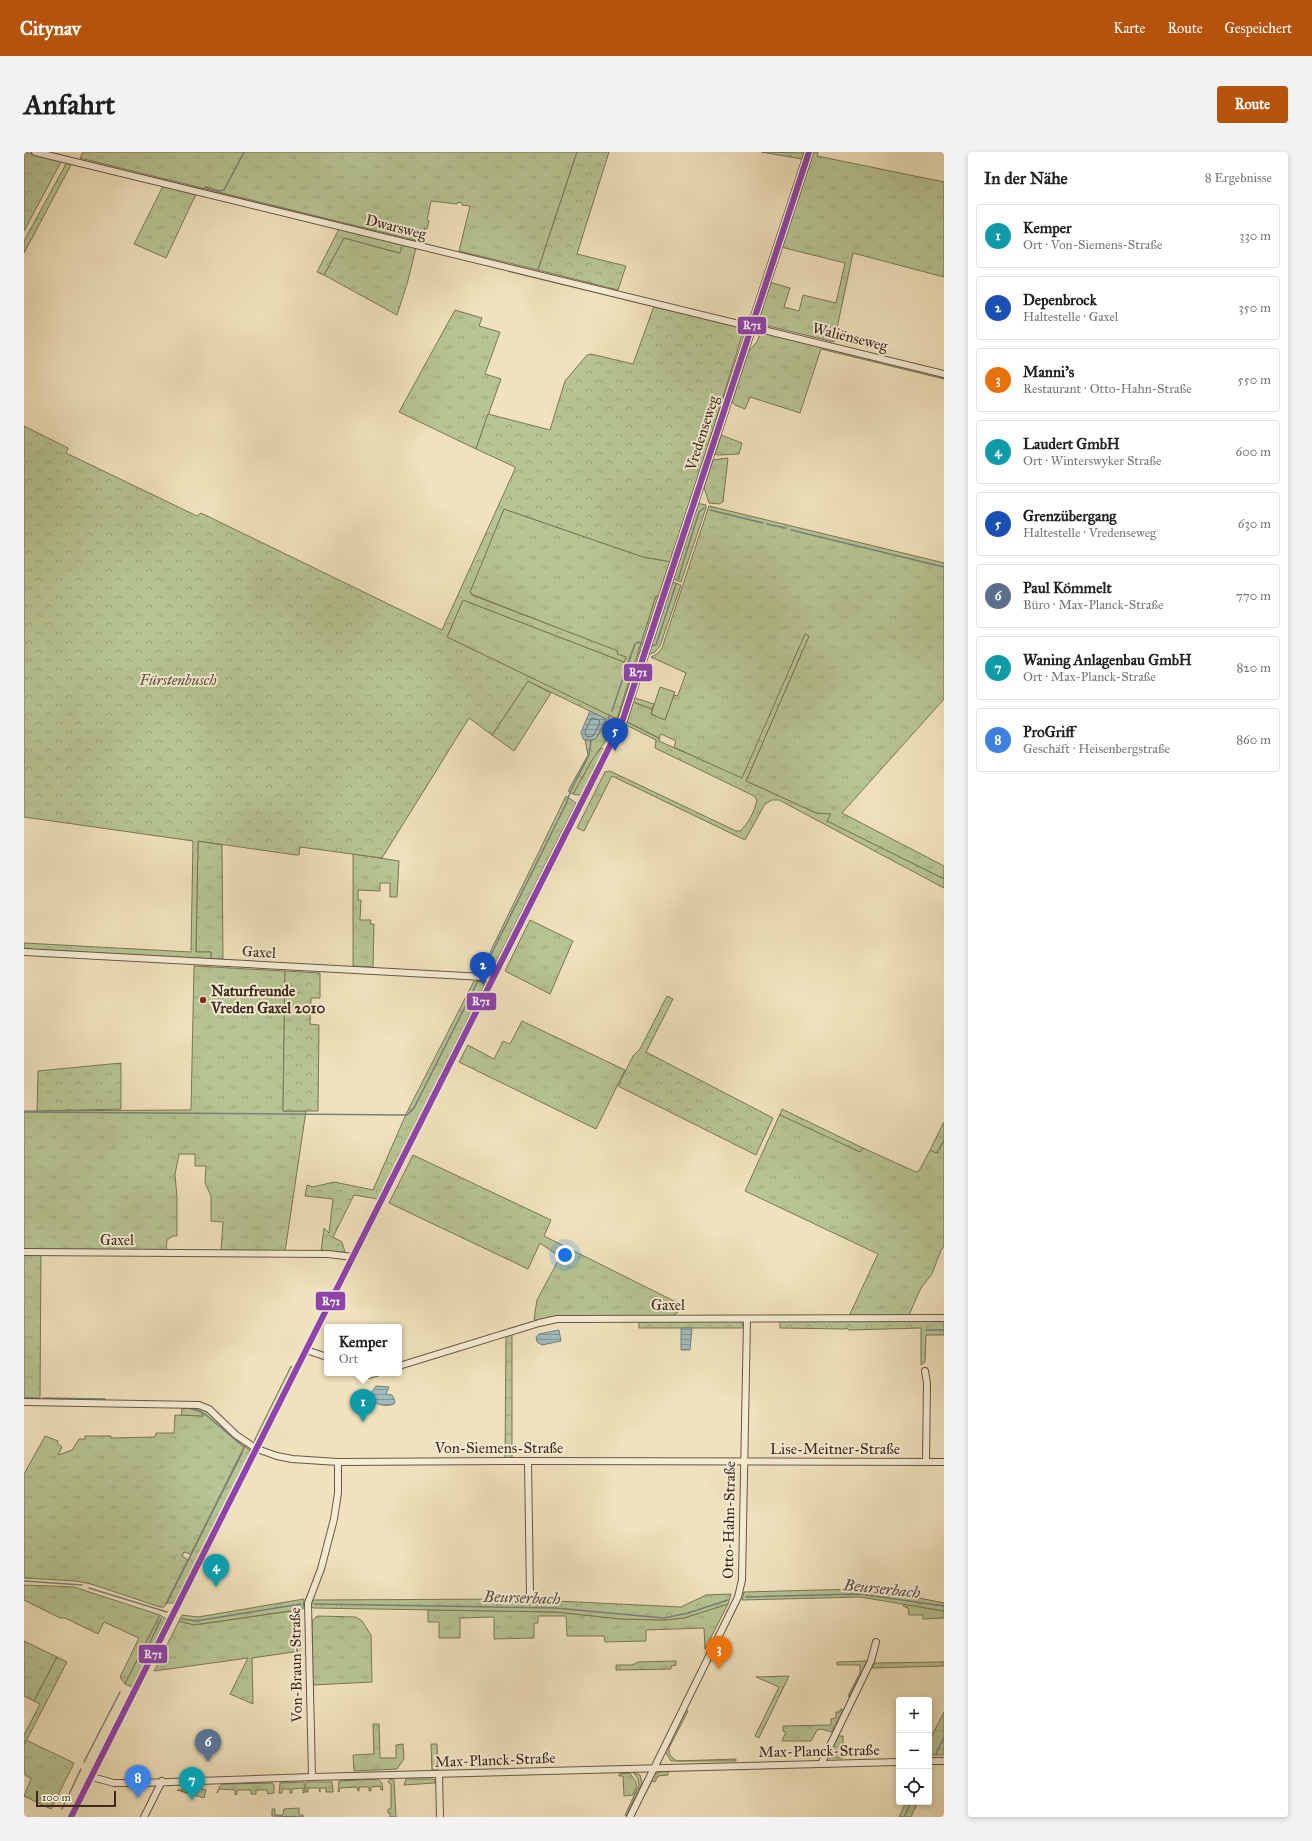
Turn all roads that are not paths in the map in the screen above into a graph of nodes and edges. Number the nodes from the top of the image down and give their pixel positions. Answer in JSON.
{"nodes":[{"id":1,"x":35,"y":152,"type":"edge"},
{"id":2,"x":809,"y":152,"type":"edge"},
{"id":3,"x":48,"y":154,"type":"edge"},
{"id":4,"x":751,"y":326,"type":"junction"},
{"id":5,"x":944,"y":374,"type":"edge"},
{"id":6,"x":622,"y":722,"type":"joint"},
{"id":7,"x":24,"y":952,"type":"edge"},
{"id":8,"x":492,"y":980,"type":"junction"},
{"id":9,"x":24,"y":1252,"type":"edge"},
{"id":10,"x":353,"y":1257,"type":"junction"},
{"id":11,"x":944,"y":1318,"type":"edge"},
{"id":12,"x":747,"y":1319,"type":"junction"},
{"id":13,"x":306,"y":1350,"type":"junction"},
{"id":14,"x":324,"y":1356,"type":"edge"},
{"id":15,"x":402,"y":1365,"type":"edge"},
{"id":16,"x":925,"y":1371,"type":"dead end"},
{"id":17,"x":24,"y":1402,"type":"edge"},
{"id":18,"x":257,"y":1449,"type":"junction"},
{"id":19,"x":528,"y":1460,"type":"junction"},
{"id":20,"x":338,"y":1462,"type":"junction"},
{"id":21,"x":744,"y":1462,"type":"junction"},
{"id":22,"x":926,"y":1462,"type":"junction"},
{"id":23,"x":944,"y":1462,"type":"edge"},
{"id":24,"x":530,"y":1594,"type":"dead end"},
{"id":25,"x":876,"y":1642,"type":"dead end"},
{"id":26,"x":932,"y":1761,"type":"edge"},
{"id":27,"x":944,"y":1761,"type":"edge"},
{"id":28,"x":896,"y":1762,"type":"edge"},
{"id":29,"x":821,"y":1764,"type":"junction"},
{"id":30,"x":654,"y":1768,"type":"junction"},
{"id":31,"x":438,"y":1774,"type":"junction"},
{"id":32,"x":92,"y":1776,"type":"junction"},
{"id":33,"x":312,"y":1776,"type":"junction"},
{"id":34,"x":162,"y":1781,"type":"junction"},
{"id":35,"x":71,"y":1817,"type":"edge"},
{"id":36,"x":144,"y":1817,"type":"edge"},
{"id":37,"x":440,"y":1817,"type":"edge"},
{"id":38,"x":630,"y":1817,"type":"edge"}],
"edges":[{"from":1,"to":3,"type":"street","name":"Dwarsweg"},
{"from":2,"to":4,"type":"main road","name":"Vredenseweg"},
{"from":3,"to":4,"type":"street","name":"Dwarsweg"},
{"from":4,"to":5,"type":"street","name":"Waliënseweg"},
{"from":4,"to":6,"type":"main road","name":"Vredenseweg"},
{"from":6,"to":8,"type":"street"},
{"from":7,"to":8,"type":"street","name":"Gaxel"},
{"from":8,"to":10,"type":"street"},
{"from":9,"to":10,"type":"street","name":"Gaxel"},
{"from":10,"to":13,"type":"street"},
{"from":11,"to":12,"type":"street","name":"Gaxel"},
{"from":12,"to":15,"type":"street","name":"Gaxel"},
{"from":12,"to":21,"type":"street","name":"Otto-Hahn-Straße"},
{"from":13,"to":14,"type":"street"},
{"from":13,"to":18,"type":"street"},
{"from":16,"to":22,"type":"street"},
{"from":17,"to":18,"type":"street","name":"Von-Siemens-Straße"},
{"from":18,"to":20,"type":"street","name":"Von-Siemens-Straße"},
{"from":18,"to":32,"type":"street"},
{"from":19,"to":20,"type":"street","name":"Von-Siemens-Straße"},
{"from":19,"to":21,"type":"street","name":"Von-Siemens-Straße"},
{"from":19,"to":24,"type":"street"},
{"from":20,"to":33,"type":"street","name":"Von-Braun-Straße"},
{"from":21,"to":22,"type":"street","name":"Lise-Meitner-Straße"},
{"from":21,"to":30,"type":"street","name":"Otto-Hahn-Straße"},
{"from":22,"to":23,"type":"street","name":"Lise-Meitner-Straße"},
{"from":25,"to":29,"type":"street"},
{"from":26,"to":27,"type":"street"},
{"from":28,"to":29,"type":"street","name":"Max-Planck-Straße"},
{"from":29,"to":30,"type":"street","name":"Max-Planck-Straße"},
{"from":30,"to":31,"type":"street","name":"Max-Planck-Straße"},
{"from":30,"to":38,"type":"street","name":"Otto-Hahn-Straße"},
{"from":31,"to":33,"type":"street","name":"Max-Planck-Straße"},
{"from":31,"to":37,"type":"street"},
{"from":32,"to":34,"type":"street","name":"Max-Planck-Straße"},
{"from":32,"to":35,"type":"street"},
{"from":33,"to":34,"type":"street","name":"Max-Planck-Straße"},
{"from":34,"to":36,"type":"street"}]}
